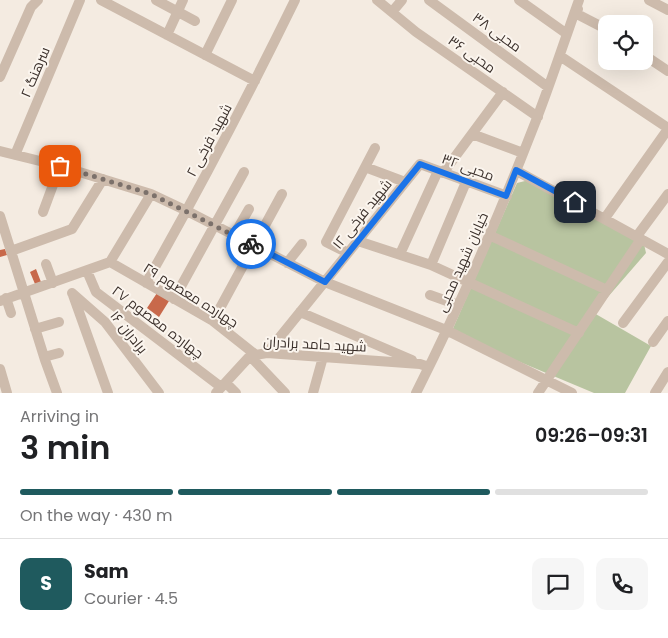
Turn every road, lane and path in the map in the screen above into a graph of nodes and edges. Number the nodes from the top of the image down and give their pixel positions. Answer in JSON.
{"nodes":[{"id":1,"x":38,"y":0,"type":"edge"},
{"id":2,"x":80,"y":0,"type":"edge"},
{"id":3,"x":101,"y":0,"type":"edge"},
{"id":4,"x":156,"y":0,"type":"edge"},
{"id":5,"x":183,"y":0,"type":"edge"},
{"id":6,"x":232,"y":0,"type":"edge"},
{"id":7,"x":295,"y":0,"type":"edge"},
{"id":8,"x":377,"y":0,"type":"edge"},
{"id":9,"x":402,"y":0,"type":"edge"},
{"id":10,"x":429,"y":0,"type":"edge"},
{"id":11,"x":519,"y":0,"type":"edge"},
{"id":12,"x":579,"y":0,"type":"edge"},
{"id":13,"x":585,"y":0,"type":"edge"},
{"id":14,"x":649,"y":0,"type":"edge"},
{"id":15,"x":668,"y":10,"type":"edge"},
{"id":16,"x":392,"y":12,"type":"junction"},
{"id":17,"x":177,"y":13,"type":"junction"},
{"id":18,"x":575,"y":13,"type":"junction"},
{"id":19,"x":195,"y":21,"type":"dead end"},
{"id":20,"x":598,"y":26,"type":"edge"},
{"id":21,"x":567,"y":34,"type":"junction"},
{"id":22,"x":167,"y":35,"type":"junction"},
{"id":23,"x":206,"y":55,"type":"junction"},
{"id":24,"x":560,"y":56,"type":"junction"},
{"id":25,"x":653,"y":61,"type":"edge"},
{"id":26,"x":668,"y":71,"type":"edge"},
{"id":27,"x":0,"y":77,"type":"edge"},
{"id":28,"x":256,"y":81,"type":"junction"},
{"id":29,"x":548,"y":87,"type":"junction"},
{"id":30,"x":503,"y":92,"type":"junction"},
{"id":31,"x":538,"y":117,"type":"junction"},
{"id":32,"x":668,"y":128,"type":"edge"},
{"id":33,"x":472,"y":134,"type":"junction"},
{"id":34,"x":375,"y":148,"type":"dead end"},
{"id":35,"x":0,"y":151,"type":"edge"},
{"id":36,"x":523,"y":153,"type":"junction"},
{"id":37,"x":15,"y":155,"type":"junction"},
{"id":38,"x":420,"y":164,"type":"joint"},
{"id":39,"x":60,"y":166,"type":"junction"},
{"id":40,"x":365,"y":167,"type":"junction"},
{"id":41,"x":516,"y":170,"type":"junction"},
{"id":42,"x":244,"y":172,"type":"dead end"},
{"id":43,"x":441,"y":172,"type":"junction"},
{"id":44,"x":102,"y":179,"type":"junction"},
{"id":45,"x":405,"y":182,"type":"junction"},
{"id":46,"x":466,"y":182,"type":"junction"},
{"id":47,"x":151,"y":194,"type":"junction"},
{"id":48,"x":282,"y":194,"type":"dead end"},
{"id":49,"x":668,"y":194,"type":"edge"},
{"id":50,"x":506,"y":196,"type":"junction"},
{"id":51,"x":249,"y":209,"type":"dead end"},
{"id":52,"x":187,"y":211,"type":"junction"},
{"id":53,"x":43,"y":212,"type":"dead end"},
{"id":54,"x":0,"y":216,"type":"edge"},
{"id":55,"x":605,"y":218,"type":"junction"},
{"id":56,"x":215,"y":225,"type":"junction"},
{"id":57,"x":234,"y":235,"type":"junction"},
{"id":58,"x":489,"y":235,"type":"junction"},
{"id":59,"x":639,"y":237,"type":"junction"},
{"id":60,"x":358,"y":241,"type":"junction"},
{"id":61,"x":302,"y":244,"type":"dead end"},
{"id":62,"x":254,"y":245,"type":"junction"},
{"id":63,"x":11,"y":251,"type":"junction"},
{"id":64,"x":348,"y":253,"type":"junction"},
{"id":65,"x":400,"y":254,"type":"junction"},
{"id":66,"x":668,"y":254,"type":"edge"},
{"id":67,"x":110,"y":262,"type":"junction"},
{"id":68,"x":668,"y":262,"type":"edge"},
{"id":69,"x":286,"y":263,"type":"junction"},
{"id":70,"x":46,"y":264,"type":"dead end"},
{"id":71,"x":431,"y":265,"type":"junction"},
{"id":72,"x":87,"y":271,"type":"junction"},
{"id":73,"x":68,"y":278,"type":"junction"},
{"id":74,"x":53,"y":282,"type":"junction"},
{"id":75,"x":325,"y":282,"type":"junction"},
{"id":76,"x":469,"y":282,"type":"junction"},
{"id":77,"x":146,"y":283,"type":"junction"},
{"id":78,"x":607,"y":290,"type":"junction"},
{"id":79,"x":24,"y":292,"type":"junction"},
{"id":80,"x":72,"y":293,"type":"junction"},
{"id":81,"x":430,"y":295,"type":"dead end"},
{"id":82,"x":174,"y":299,"type":"junction"},
{"id":83,"x":3,"y":300,"type":"edge"},
{"id":84,"x":458,"y":305,"type":"junction"},
{"id":85,"x":300,"y":312,"type":"junction"},
{"id":86,"x":11,"y":313,"type":"dead end"},
{"id":87,"x":668,"y":321,"type":"edge"},
{"id":88,"x":59,"y":322,"type":"dead end"},
{"id":89,"x":213,"y":322,"type":"junction"},
{"id":90,"x":623,"y":323,"type":"dead end"},
{"id":91,"x":35,"y":329,"type":"junction"},
{"id":92,"x":446,"y":330,"type":"junction"},
{"id":93,"x":579,"y":333,"type":"junction"},
{"id":94,"x":653,"y":342,"type":"dead end"},
{"id":95,"x":59,"y":353,"type":"dead end"},
{"id":96,"x":268,"y":353,"type":"junction"},
{"id":97,"x":253,"y":356,"type":"junction"},
{"id":98,"x":323,"y":357,"type":"junction"},
{"id":99,"x":45,"y":359,"type":"junction"},
{"id":100,"x":34,"y":364,"type":"dead end"},
{"id":101,"x":424,"y":366,"type":"junction"},
{"id":102,"x":0,"y":369,"type":"edge"},
{"id":103,"x":668,"y":372,"type":"edge"},
{"id":104,"x":547,"y":381,"type":"junction"},
{"id":105,"x":221,"y":388,"type":"edge"},
{"id":106,"x":7,"y":393,"type":"edge"},
{"id":107,"x":57,"y":393,"type":"edge"},
{"id":108,"x":108,"y":393,"type":"edge"},
{"id":109,"x":159,"y":393,"type":"edge"},
{"id":110,"x":236,"y":393,"type":"edge"},
{"id":111,"x":286,"y":393,"type":"edge"},
{"id":112,"x":314,"y":393,"type":"edge"},
{"id":113,"x":418,"y":393,"type":"edge"},
{"id":114,"x":538,"y":393,"type":"edge"},
{"id":115,"x":572,"y":393,"type":"edge"},
{"id":116,"x":655,"y":393,"type":"edge"}],
"edges":[{"from":1,"to":27,"type":"street"},
{"from":2,"to":37,"type":"street","name":"سرهنگ ۲"},
{"from":3,"to":22,"type":"street"},
{"from":4,"to":17,"type":"street"},
{"from":5,"to":17,"type":"street"},
{"from":6,"to":23,"type":"street"},
{"from":7,"to":28,"type":"street","name":"شهید فرخی ۲"},
{"from":8,"to":16,"type":"street","name":"محبی ۳۶"},
{"from":9,"to":16,"type":"street"},
{"from":10,"to":29,"type":"street","name":"محبی ۳۸"},
{"from":11,"to":21,"type":"street"},
{"from":12,"to":18,"type":"street"},
{"from":13,"to":18,"type":"street"},
{"from":14,"to":15,"type":"street"},
{"from":16,"to":30,"type":"street","name":"محبی ۳۶"},
{"from":17,"to":19,"type":"street"},
{"from":17,"to":22,"type":"street"},
{"from":18,"to":20,"type":"street"},
{"from":18,"to":21,"type":"street","name":"خیابان شهید محبی"},
{"from":21,"to":24,"type":"street","name":"خیابان شهید محبی"},
{"from":22,"to":23,"type":"street"},
{"from":23,"to":28,"type":"street"},
{"from":24,"to":29,"type":"street","name":"خیابان شهید محبی"},
{"from":24,"to":32,"type":"street"},
{"from":25,"to":26,"type":"street"},
{"from":28,"to":52,"type":"street","name":"شهید فرخی ۲"},
{"from":29,"to":31,"type":"street","name":"خیابان شهید محبی"},
{"from":30,"to":31,"type":"street","name":"محبی ۳۶"},
{"from":30,"to":33,"type":"street"},
{"from":31,"to":36,"type":"street","name":"خیابان شهید محبی"},
{"from":32,"to":55,"type":"street"},
{"from":33,"to":36,"type":"street"},
{"from":33,"to":43,"type":"street"},
{"from":34,"to":40,"type":"street"},
{"from":35,"to":37,"type":"street"},
{"from":36,"to":41,"type":"street","name":"خیابان شهید محبی"},
{"from":37,"to":39,"type":"street"},
{"from":38,"to":43,"type":"street","name":"محبی ۳۲"},
{"from":38,"to":45,"type":"street","name":"شهید فرخی ۱۲"},
{"from":39,"to":44,"type":"street"},
{"from":39,"to":53,"type":"street"},
{"from":40,"to":45,"type":"street"},
{"from":40,"to":64,"type":"street"},
{"from":41,"to":50,"type":"street","name":"خیابان شهید محبی"},
{"from":41,"to":55,"type":"street"},
{"from":42,"to":56,"type":"street"},
{"from":43,"to":46,"type":"street","name":"محبی ۳۲"},
{"from":43,"to":65,"type":"street"},
{"from":44,"to":47,"type":"street"},
{"from":44,"to":63,"type":"street"},
{"from":45,"to":60,"type":"street","name":"شهید فرخی ۱۲"},
{"from":46,"to":50,"type":"street","name":"محبی ۳۲"},
{"from":46,"to":71,"type":"street"},
{"from":47,"to":52,"type":"street"},
{"from":47,"to":67,"type":"street"},
{"from":48,"to":62,"type":"street"},
{"from":49,"to":59,"type":"street"},
{"from":50,"to":58,"type":"street","name":"خیابان شهید محبی"},
{"from":51,"to":57,"type":"street"},
{"from":52,"to":56,"type":"street"},
{"from":52,"to":77,"type":"street","name":"شهید فرخی ۲"},
{"from":54,"to":63,"type":"street"},
{"from":55,"to":59,"type":"street"},
{"from":56,"to":57,"type":"street"},
{"from":56,"to":82,"type":"street"},
{"from":57,"to":62,"type":"street"},
{"from":58,"to":76,"type":"street","name":"خیابان شهید محبی"},
{"from":58,"to":78,"type":"street"},
{"from":59,"to":66,"type":"street"},
{"from":59,"to":78,"type":"street"},
{"from":60,"to":64,"type":"street","name":"شهید فرخی ۱۲"},
{"from":60,"to":65,"type":"street"},
{"from":61,"to":69,"type":"street"},
{"from":62,"to":69,"type":"street"},
{"from":62,"to":89,"type":"street"},
{"from":63,"to":79,"type":"street"},
{"from":64,"to":75,"type":"street","name":"شهید فرخی ۱۲"},
{"from":65,"to":71,"type":"street"},
{"from":67,"to":72,"type":"street"},
{"from":67,"to":77,"type":"street","name":"چهارده معصوم ۲۹"},
{"from":68,"to":90,"type":"street"},
{"from":69,"to":75,"type":"street"},
{"from":70,"to":74,"type":"street"},
{"from":71,"to":76,"type":"street"},
{"from":72,"to":73,"type":"street"},
{"from":72,"to":105,"type":"street","name":"چهارده معصوم ۲۷"},
{"from":73,"to":74,"type":"street"},
{"from":73,"to":80,"type":"street"},
{"from":74,"to":79,"type":"street"},
{"from":75,"to":85,"type":"street","name":"شهید فرخی ۱۲"},
{"from":75,"to":92,"type":"street"},
{"from":76,"to":84,"type":"street","name":"خیابان شهید محبی"},
{"from":76,"to":93,"type":"street"},
{"from":77,"to":82,"type":"street","name":"چهارده معصوم ۲۹"},
{"from":78,"to":93,"type":"street"},
{"from":79,"to":83,"type":"street"},
{"from":79,"to":91,"type":"street"},
{"from":80,"to":108,"type":"street"},
{"from":80,"to":109,"type":"street","name":"برادران ۱۶"},
{"from":81,"to":84,"type":"street"},
{"from":82,"to":89,"type":"street","name":"چهارده معصوم ۲۹"},
{"from":83,"to":86,"type":"street"},
{"from":84,"to":92,"type":"street","name":"خیابان شهید محبی"},
{"from":85,"to":96,"type":"street","name":"شهید فرخی ۱۲"},
{"from":85,"to":101,"type":"street"},
{"from":87,"to":94,"type":"street"},
{"from":88,"to":91,"type":"street"},
{"from":89,"to":97,"type":"street","name":"چهارده معصوم ۲۹"},
{"from":91,"to":99,"type":"street"},
{"from":92,"to":101,"type":"street","name":"خیابان شهید محبی"},
{"from":92,"to":104,"type":"street"},
{"from":93,"to":104,"type":"street"},
{"from":95,"to":99,"type":"street"},
{"from":96,"to":97,"type":"street","name":"شهید حامد برادران"},
{"from":96,"to":98,"type":"street","name":"شهید حامد برادران"},
{"from":97,"to":105,"type":"street","name":"شهید حامد برادران"},
{"from":97,"to":111,"type":"street","name":"چهارده معصوم ۲۹"},
{"from":98,"to":101,"type":"street","name":"شهید حامد برادران"},
{"from":98,"to":112,"type":"street"},
{"from":99,"to":100,"type":"street"},
{"from":99,"to":107,"type":"street"},
{"from":101,"to":113,"type":"street","name":"خیابان شهید محبی"},
{"from":102,"to":106,"type":"street"},
{"from":103,"to":116,"type":"street"},
{"from":104,"to":114,"type":"street"},
{"from":104,"to":115,"type":"street"},
{"from":105,"to":110,"type":"street","name":"چهارده معصوم ۲۷"}]}
